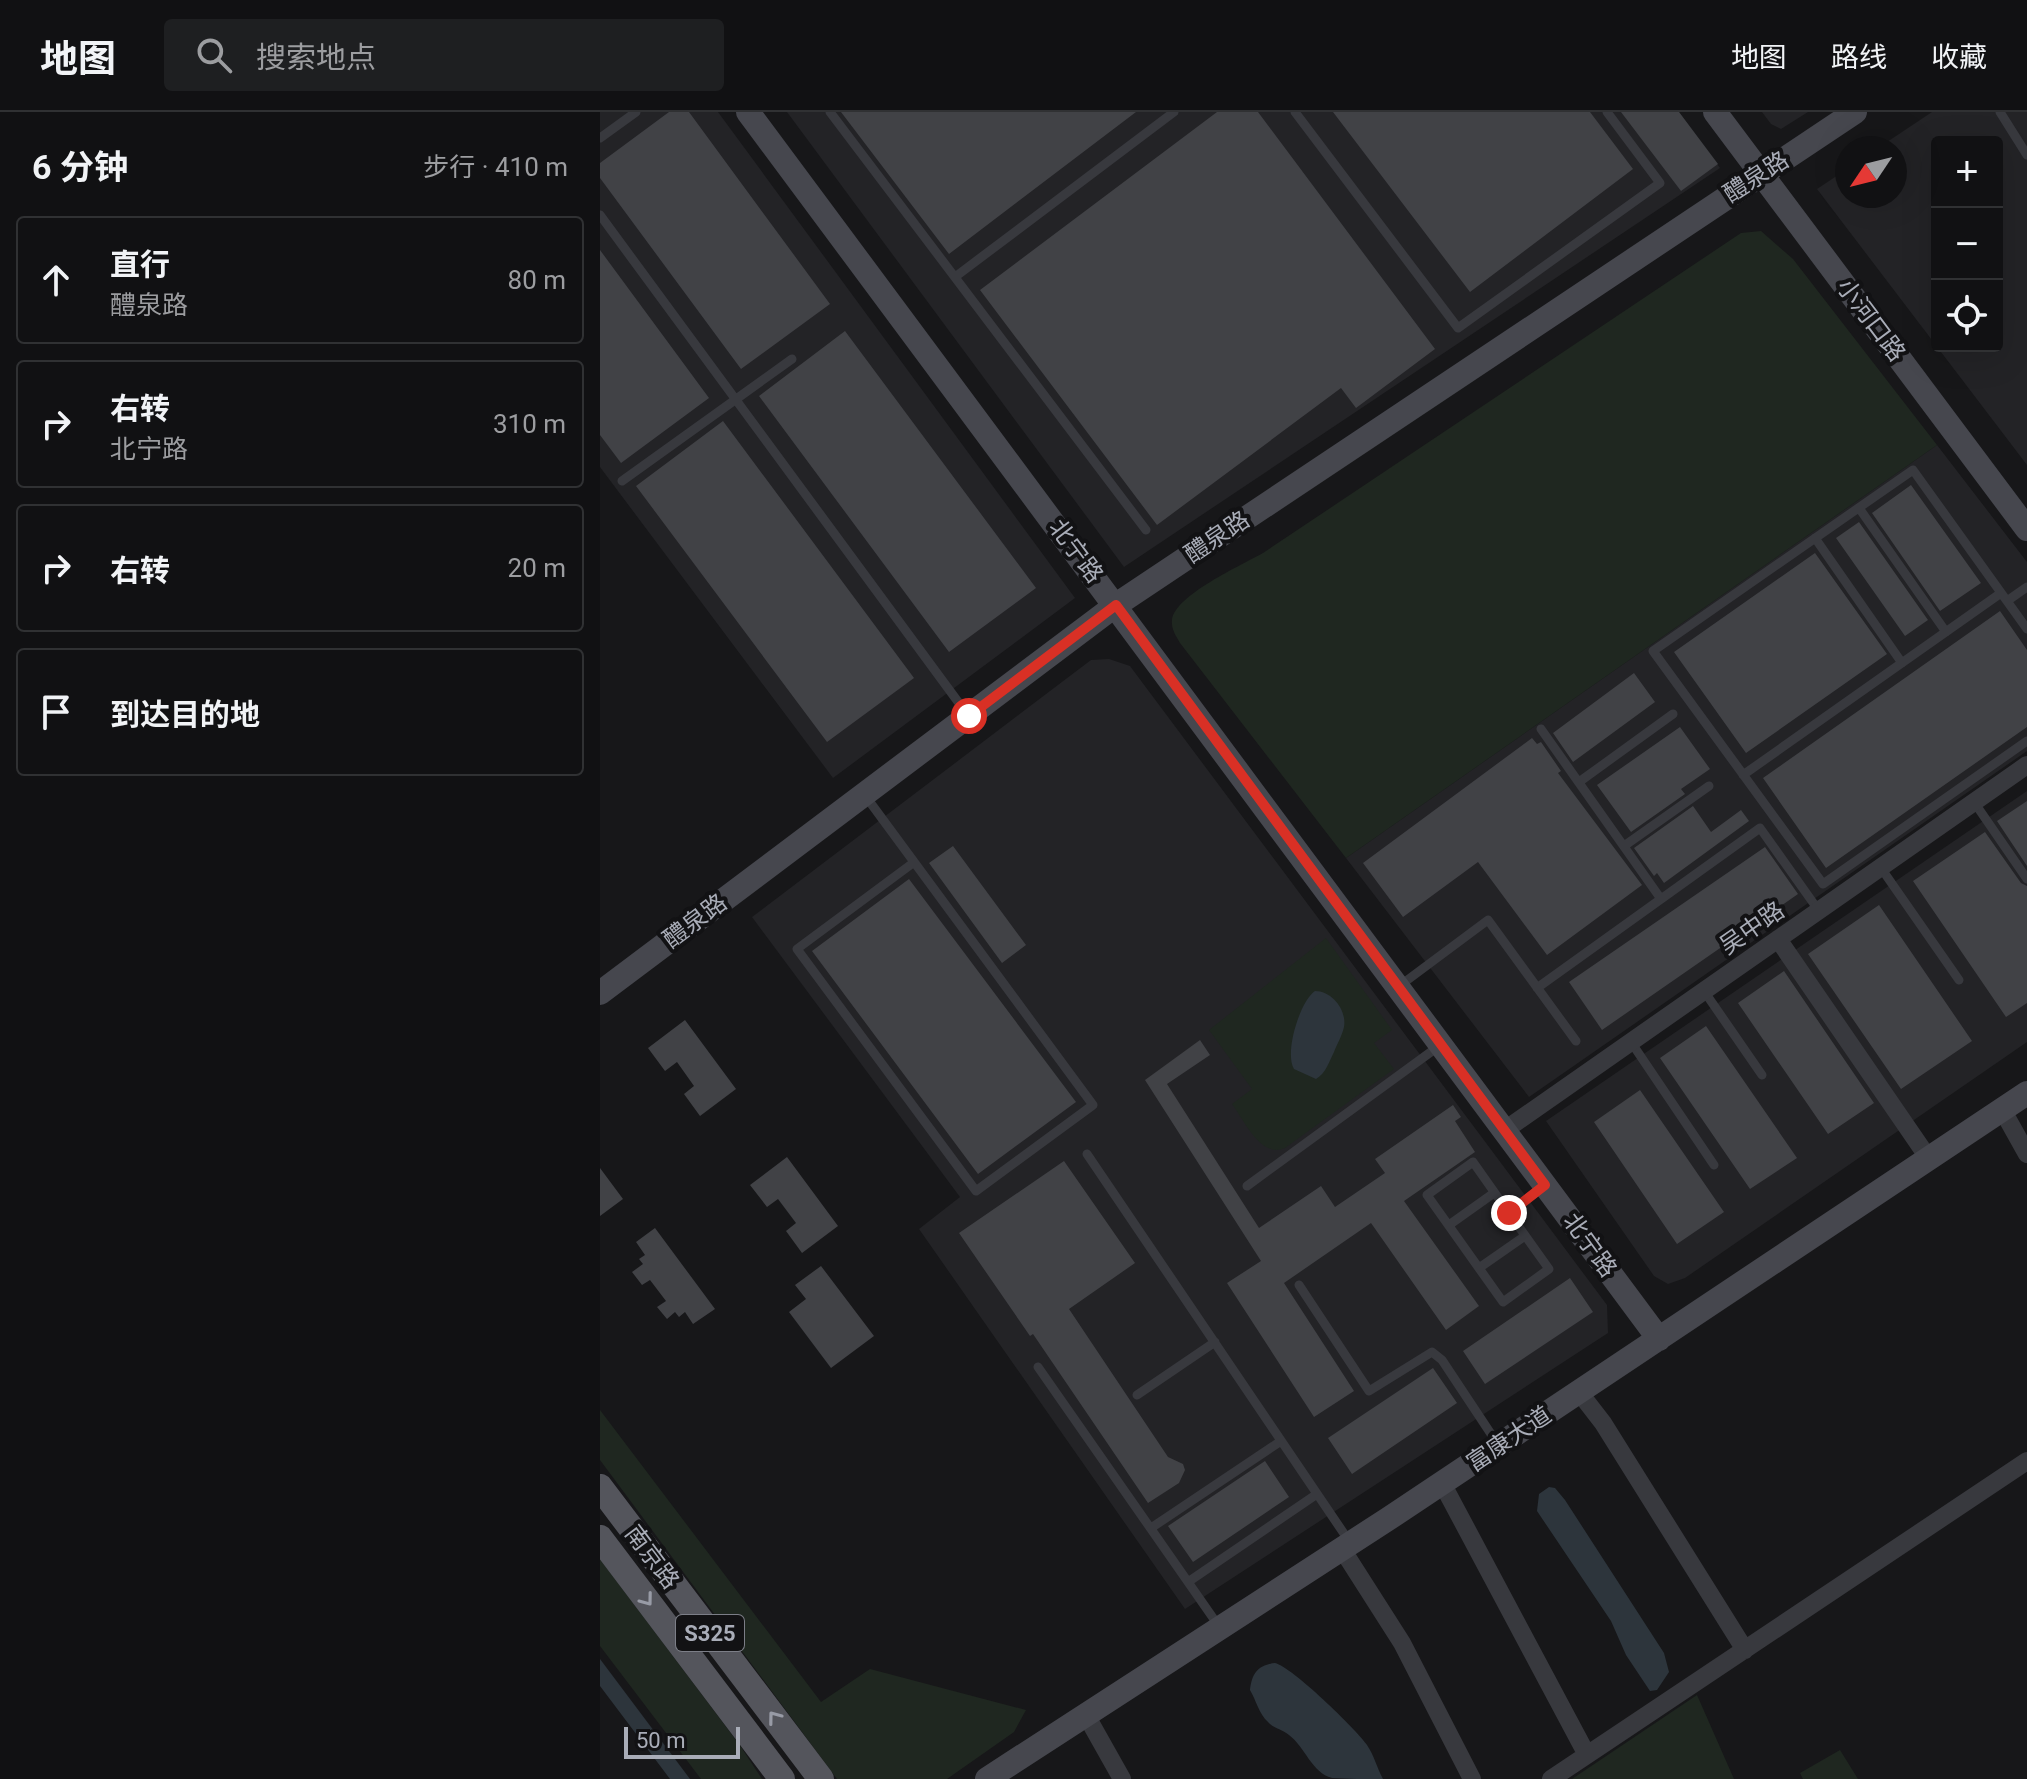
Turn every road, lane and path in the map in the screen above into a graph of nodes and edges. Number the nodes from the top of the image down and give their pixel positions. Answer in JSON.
{"nodes":[{"id":1,"x":636,"y":112,"type":"edge"},
{"id":2,"x":748,"y":112,"type":"edge"},
{"id":3,"x":830,"y":112,"type":"edge"},
{"id":4,"x":1174,"y":112,"type":"edge"},
{"id":5,"x":1295,"y":112,"type":"edge"},
{"id":6,"x":1607,"y":112,"type":"edge"},
{"id":7,"x":1715,"y":112,"type":"edge"},
{"id":8,"x":1855,"y":112,"type":"edge"},
{"id":9,"x":2000,"y":112,"type":"edge"},
{"id":10,"x":600,"y":138,"type":"edge"},
{"id":11,"x":2027,"y":155,"type":"edge"},
{"id":12,"x":1761,"y":173,"type":"junction"},
{"id":13,"x":600,"y":215,"type":"edge"},
{"id":14,"x":955,"y":277,"type":"junction"},
{"id":15,"x":792,"y":359,"type":"dead end"},
{"id":16,"x":737,"y":399,"type":"junction"},
{"id":17,"x":622,"y":481,"type":"dead end"},
{"id":18,"x":1859,"y":508,"type":"junction"},
{"id":19,"x":2027,"y":529,"type":"edge"},
{"id":20,"x":1146,"y":530,"type":"dead end"},
{"id":21,"x":1815,"y":538,"type":"junction"},
{"id":22,"x":2027,"y":587,"type":"edge"},
{"id":23,"x":2004,"y":597,"type":"junction"},
{"id":24,"x":1116,"y":605,"type":"junction"},
{"id":25,"x":2027,"y":629,"type":"edge"},
{"id":26,"x":1946,"y":632,"type":"junction"},
{"id":27,"x":1902,"y":663,"type":"junction"},
{"id":28,"x":1673,"y":714,"type":"dead end"},
{"id":29,"x":969,"y":716,"type":"junction"},
{"id":30,"x":1541,"y":729,"type":"dead end"},
{"id":31,"x":2027,"y":741,"type":"edge"},
{"id":32,"x":2027,"y":765,"type":"edge"},
{"id":33,"x":1743,"y":775,"type":"junction"},
{"id":34,"x":1579,"y":782,"type":"junction"},
{"id":35,"x":1709,"y":786,"type":"dead end"},
{"id":36,"x":864,"y":794,"type":"junction"},
{"id":37,"x":1974,"y":802,"type":"junction"},
{"id":38,"x":1624,"y":846,"type":"junction"},
{"id":39,"x":913,"y":863,"type":"junction"},
{"id":40,"x":1881,"y":868,"type":"junction"},
{"id":41,"x":2027,"y":879,"type":"edge"},
{"id":42,"x":1661,"y":899,"type":"junction"},
{"id":43,"x":1819,"y":911,"type":"junction"},
{"id":44,"x":1778,"y":939,"type":"junction"},
{"id":45,"x":1959,"y":980,"type":"dead end"},
{"id":46,"x":1398,"y":987,"type":"junction"},
{"id":47,"x":1537,"y":988,"type":"junction"},
{"id":48,"x":1704,"y":991,"type":"junction"},
{"id":49,"x":600,"y":993,"type":"edge"},
{"id":50,"x":1576,"y":1041,"type":"dead end"},
{"id":51,"x":1631,"y":1042,"type":"junction"},
{"id":52,"x":1441,"y":1044,"type":"junction"},
{"id":53,"x":1762,"y":1075,"type":"dead end"},
{"id":54,"x":2027,"y":1093,"type":"edge"},
{"id":55,"x":2003,"y":1111,"type":"junction"},
{"id":56,"x":1505,"y":1130,"type":"junction"},
{"id":57,"x":1087,"y":1154,"type":"dead end"},
{"id":58,"x":2027,"y":1154,"type":"edge"},
{"id":59,"x":1929,"y":1159,"type":"junction"},
{"id":60,"x":1714,"y":1165,"type":"dead end"},
{"id":61,"x":1545,"y":1185,"type":"junction"},
{"id":62,"x":1247,"y":1186,"type":"dead end"},
{"id":63,"x":1494,"y":1193,"type":"junction"},
{"id":64,"x":1509,"y":1213,"type":"junction"},
{"id":65,"x":1449,"y":1225,"type":"junction"},
{"id":66,"x":1525,"y":1236,"type":"junction"},
{"id":67,"x":1479,"y":1268,"type":"junction"},
{"id":68,"x":1299,"y":1285,"type":"dead end"},
{"id":69,"x":1659,"y":1339,"type":"junction"},
{"id":70,"x":1215,"y":1342,"type":"junction"},
{"id":71,"x":1038,"y":1367,"type":"dead end"},
{"id":72,"x":1579,"y":1392,"type":"junction"},
{"id":73,"x":1137,"y":1395,"type":"dead end"},
{"id":74,"x":1281,"y":1441,"type":"junction"},
{"id":75,"x":1499,"y":1445,"type":"junction"},
{"id":76,"x":2027,"y":1461,"type":"edge"},
{"id":77,"x":1442,"y":1483,"type":"junction"},
{"id":78,"x":600,"y":1487,"type":"edge"},
{"id":79,"x":1317,"y":1494,"type":"junction"},
{"id":80,"x":1151,"y":1528,"type":"junction"},
{"id":81,"x":600,"y":1538,"type":"edge"},
{"id":82,"x":1346,"y":1546,"type":"junction"},
{"id":83,"x":1188,"y":1582,"type":"junction"},
{"id":84,"x":1220,"y":1628,"type":"junction"},
{"id":85,"x":1745,"y":1650,"type":"junction"},
{"id":86,"x":1086,"y":1715,"type":"junction"},
{"id":87,"x":746,"y":1731,"type":"junction"},
{"id":88,"x":1587,"y":1755,"type":"junction"},
{"id":89,"x":992,"y":1778,"type":"edge"},
{"id":90,"x":773,"y":1779,"type":"edge"},
{"id":91,"x":782,"y":1779,"type":"edge"},
{"id":92,"x":821,"y":1779,"type":"edge"},
{"id":93,"x":1122,"y":1779,"type":"edge"},
{"id":94,"x":1472,"y":1779,"type":"edge"},
{"id":95,"x":1551,"y":1779,"type":"edge"}],
"edges":[{"from":1,"to":10,"type":"lane"},
{"from":2,"to":24,"type":"street","name":"北宁路"},
{"from":3,"to":14,"type":"lane"},
{"from":4,"to":14,"type":"lane"},
{"from":5,"to":6,"type":"lane"},
{"from":7,"to":12,"type":"street","name":"小河口路"},
{"from":8,"to":12,"type":"street","name":"醴泉路"},
{"from":9,"to":11,"type":"lane"},
{"from":12,"to":19,"type":"street","name":"小河口路"},
{"from":12,"to":24,"type":"street","name":"醴泉路"},
{"from":13,"to":16,"type":"lane"},
{"from":14,"to":20,"type":"lane"},
{"from":15,"to":16,"type":"lane"},
{"from":16,"to":17,"type":"lane"},
{"from":16,"to":29,"type":"lane"},
{"from":18,"to":21,"type":"lane"},
{"from":18,"to":23,"type":"lane"},
{"from":18,"to":26,"type":"lane"},
{"from":21,"to":27,"type":"lane"},
{"from":21,"to":33,"type":"lane"},
{"from":22,"to":23,"type":"lane"},
{"from":23,"to":25,"type":"lane"},
{"from":23,"to":26,"type":"lane"},
{"from":24,"to":29,"type":"street","name":"醴泉路"},
{"from":24,"to":46,"type":"street","name":"北宁路"},
{"from":26,"to":27,"type":"lane"},
{"from":27,"to":33,"type":"lane"},
{"from":28,"to":34,"type":"lane"},
{"from":29,"to":36,"type":"street","name":"醴泉路"},
{"from":30,"to":34,"type":"lane"},
{"from":31,"to":33,"type":"lane"},
{"from":32,"to":37,"type":"street","name":"吴中路"},
{"from":34,"to":38,"type":"lane"},
{"from":35,"to":38,"type":"lane"},
{"from":36,"to":39,"type":"lane"},
{"from":36,"to":49,"type":"street","name":"醴泉路"},
{"from":37,"to":40,"type":"street","name":"吴中路"},
{"from":37,"to":41,"type":"lane"},
{"from":38,"to":42,"type":"lane"},
{"from":39,"to":39,"type":"lane"},
{"from":40,"to":43,"type":"street","name":"吴中路"},
{"from":40,"to":45,"type":"lane"},
{"from":42,"to":43,"type":"lane"},
{"from":42,"to":47,"type":"lane"},
{"from":43,"to":44,"type":"street","name":"吴中路"},
{"from":44,"to":48,"type":"street","name":"吴中路"},
{"from":44,"to":59,"type":"street"},
{"from":46,"to":47,"type":"lane"},
{"from":46,"to":52,"type":"street","name":"北宁路"},
{"from":47,"to":50,"type":"lane"},
{"from":48,"to":51,"type":"street","name":"吴中路"},
{"from":48,"to":53,"type":"lane"},
{"from":51,"to":56,"type":"street","name":"吴中路"},
{"from":51,"to":60,"type":"lane"},
{"from":52,"to":56,"type":"street","name":"北宁路"},
{"from":52,"to":62,"type":"lane"},
{"from":54,"to":55,"type":"street","name":"富康大道"},
{"from":55,"to":58,"type":"street"},
{"from":55,"to":59,"type":"street","name":"富康大道"},
{"from":56,"to":61,"type":"street","name":"北宁路"},
{"from":57,"to":70,"type":"lane"},
{"from":59,"to":69,"type":"street","name":"富康大道"},
{"from":61,"to":64,"type":"lane"},
{"from":61,"to":69,"type":"street","name":"北宁路"},
{"from":63,"to":64,"type":"lane"},
{"from":63,"to":65,"type":"lane"},
{"from":63,"to":65,"type":"lane"},
{"from":64,"to":66,"type":"lane"},
{"from":65,"to":67,"type":"lane"},
{"from":66,"to":67,"type":"lane"},
{"from":66,"to":67,"type":"lane"},
{"from":68,"to":75,"type":"lane"},
{"from":69,"to":72,"type":"street","name":"富康大道"},
{"from":70,"to":73,"type":"lane"},
{"from":70,"to":74,"type":"lane"},
{"from":71,"to":80,"type":"lane"},
{"from":72,"to":75,"type":"street","name":"富康大道"},
{"from":72,"to":85,"type":"street"},
{"from":74,"to":79,"type":"lane"},
{"from":74,"to":80,"type":"lane"},
{"from":75,"to":77,"type":"street","name":"富康大道"},
{"from":76,"to":85,"type":"street"},
{"from":77,"to":82,"type":"street","name":"富康大道"},
{"from":77,"to":88,"type":"street"},
{"from":92,"to":78,"type":"main road","name":"南京路","number":"S325","one_way":true},
{"from":79,"to":82,"type":"lane"},
{"from":79,"to":83,"type":"lane"},
{"from":80,"to":83,"type":"lane"},
{"from":81,"to":87,"type":"main road","name":"南京路","number":"S325","one_way":true},
{"from":82,"to":84,"type":"street","name":"富康大道"},
{"from":82,"to":94,"type":"street"},
{"from":83,"to":84,"type":"lane"},
{"from":84,"to":86,"type":"street","name":"富康大道"},
{"from":85,"to":88,"type":"street"},
{"from":86,"to":89,"type":"street","name":"富康大道"},
{"from":86,"to":93,"type":"street"},
{"from":87,"to":90,"type":"main road"},
{"from":87,"to":91,"type":"main road","name":"南京路","number":"S325"},
{"from":88,"to":95,"type":"street"}]}
